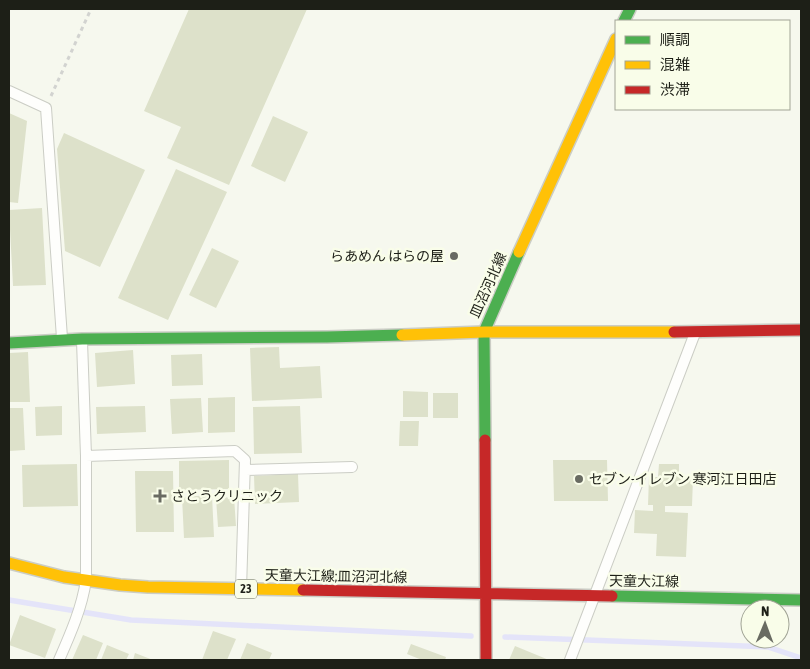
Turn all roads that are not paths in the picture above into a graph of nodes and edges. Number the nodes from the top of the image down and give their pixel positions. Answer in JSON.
{"nodes":[{"id":1,"x":615,"y":41,"type":"edge"},
{"id":2,"x":9,"y":91,"type":"edge"},
{"id":3,"x":801,"y":330,"type":"edge"},
{"id":4,"x":484,"y":332,"type":"junction"},
{"id":5,"x":695,"y":332,"type":"junction"},
{"id":6,"x":82,"y":339,"type":"junction"},
{"id":7,"x":62,"y":340,"type":"junction"},
{"id":8,"x":9,"y":343,"type":"edge"},
{"id":9,"x":86,"y":456,"type":"junction"},
{"id":10,"x":352,"y":468,"type":"dead end"},
{"id":11,"x":245,"y":470,"type":"junction"},
{"id":12,"x":9,"y":563,"type":"edge"},
{"id":13,"x":85,"y":586,"type":"junction"},
{"id":14,"x":241,"y":589,"type":"junction"},
{"id":15,"x":485,"y":594,"type":"junction"},
{"id":16,"x":596,"y":595,"type":"junction"},
{"id":17,"x":801,"y":600,"type":"edge"},
{"id":18,"x":571,"y":656,"type":"edge"},
{"id":19,"x":59,"y":660,"type":"edge"},
{"id":20,"x":486,"y":660,"type":"edge"}],
"edges":[{"from":1,"to":4,"type":"main road","name":"皿沼河北線"},
{"from":2,"to":7,"type":"lane"},
{"from":3,"to":5,"type":"main road"},
{"from":4,"to":5,"type":"main road"},
{"from":4,"to":6,"type":"main road"},
{"from":4,"to":15,"type":"main road","name":"皿沼河北線"},
{"from":5,"to":16,"type":"lane"},
{"from":6,"to":7,"type":"main road"},
{"from":6,"to":9,"type":"lane"},
{"from":7,"to":8,"type":"main road"},
{"from":9,"to":11,"type":"lane"},
{"from":9,"to":13,"type":"lane"},
{"from":10,"to":11,"type":"lane"},
{"from":11,"to":14,"type":"lane"},
{"from":12,"to":13,"type":"main road","name":"天童大江線;皿沼河北線","number":"23"},
{"from":13,"to":14,"type":"main road","name":"天童大江線;皿沼河北線","number":"23"},
{"from":13,"to":19,"type":"lane"},
{"from":14,"to":15,"type":"main road","name":"天童大江線;皿沼河北線","number":"23"},
{"from":15,"to":16,"type":"main road","name":"天童大江線","number":"23"},
{"from":15,"to":20,"type":"main road","name":"皿沼河北線"},
{"from":16,"to":17,"type":"main road","name":"天童大江線","number":"23"},
{"from":16,"to":18,"type":"lane"}]}
